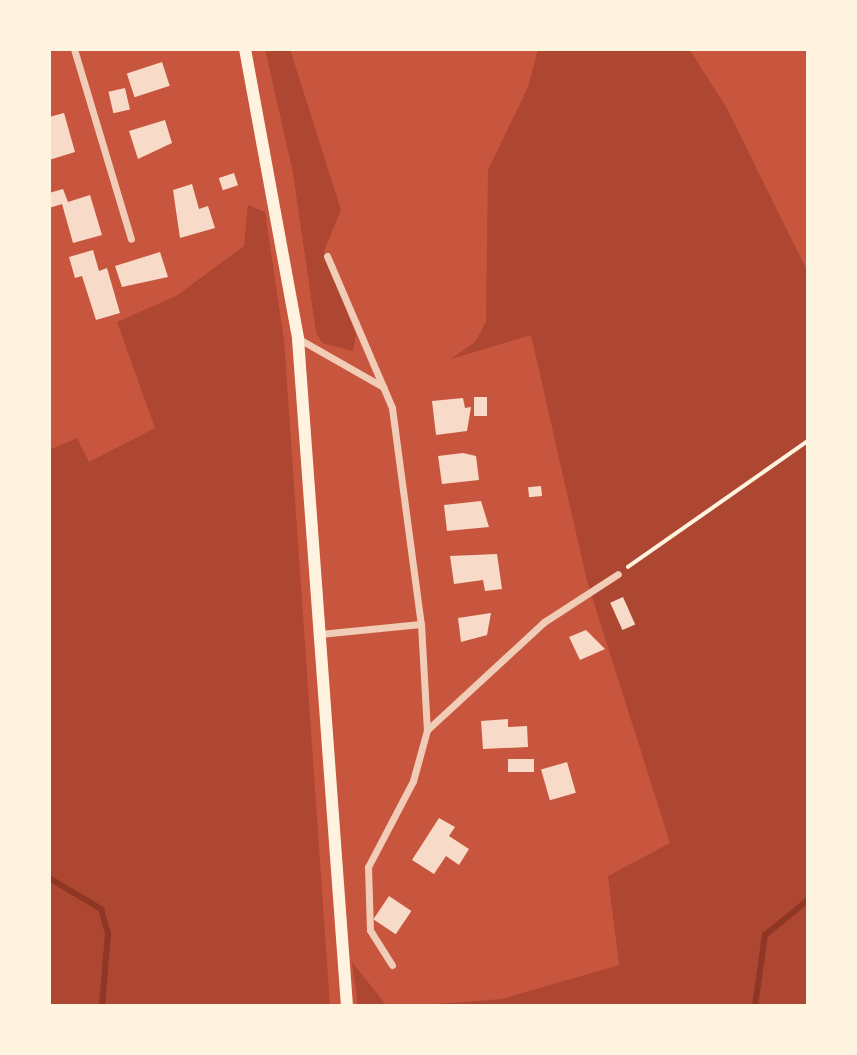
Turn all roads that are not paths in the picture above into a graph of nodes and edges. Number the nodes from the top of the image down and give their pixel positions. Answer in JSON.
{"nodes":[{"id":1,"x":74,"y":49,"type":"edge"},
{"id":2,"x":245,"y":49,"type":"edge"},
{"id":3,"x":131,"y":239,"type":"dead end"},
{"id":4,"x":327,"y":256,"type":"dead end"},
{"id":5,"x":298,"y":339,"type":"junction"},
{"id":6,"x":384,"y":387,"type":"junction"},
{"id":7,"x":618,"y":574,"type":"road end"},
{"id":8,"x":421,"y":624,"type":"junction"},
{"id":9,"x":320,"y":634,"type":"junction"},
{"id":10,"x":427,"y":730,"type":"junction"},
{"id":11,"x":392,"y":965,"type":"dead end"},
{"id":12,"x":348,"y":1006,"type":"edge"}],
"edges":[{"from":1,"to":3,"type":"street"},
{"from":2,"to":5,"type":"main road"},
{"from":4,"to":6,"type":"street"},
{"from":5,"to":6,"type":"street"},
{"from":5,"to":9,"type":"main road"},
{"from":6,"to":8,"type":"street"},
{"from":7,"to":10,"type":"street"},
{"from":8,"to":9,"type":"street"},
{"from":8,"to":10,"type":"street"},
{"from":9,"to":12,"type":"main road"},
{"from":10,"to":11,"type":"street"}]}
